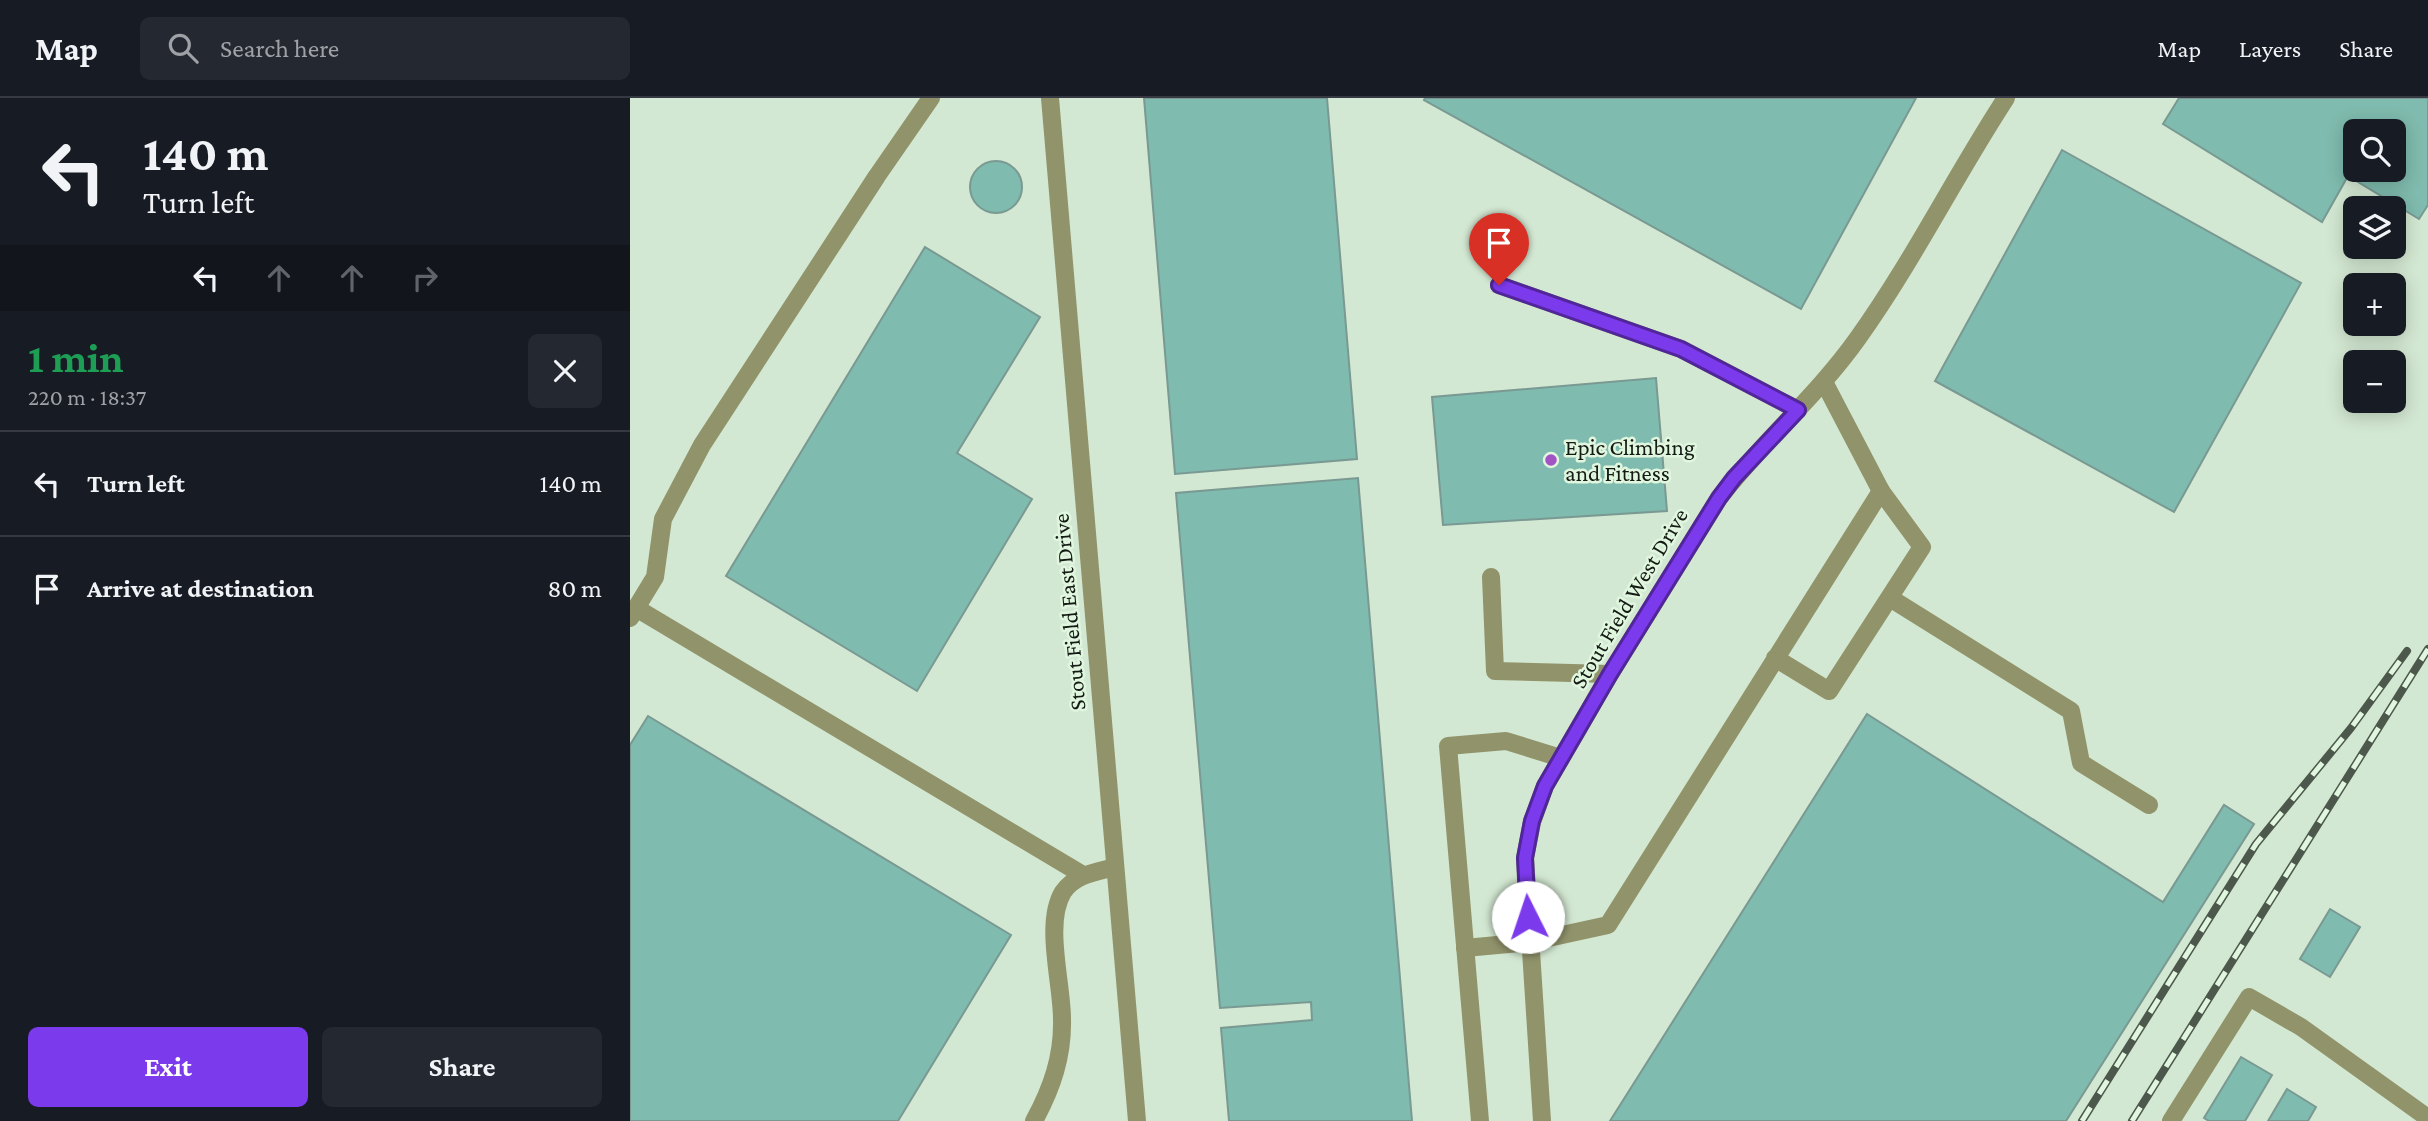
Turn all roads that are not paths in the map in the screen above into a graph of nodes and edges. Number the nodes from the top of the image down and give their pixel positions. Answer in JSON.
{"nodes":[{"id":1,"x":931,"y":98,"type":"edge"},
{"id":2,"x":1050,"y":98,"type":"edge"},
{"id":3,"x":2006,"y":98,"type":"edge"},
{"id":4,"x":1499,"y":285,"type":"dead end"},
{"id":5,"x":1824,"y":382,"type":"junction"},
{"id":6,"x":1798,"y":410,"type":"junction"},
{"id":7,"x":1881,"y":491,"type":"junction"},
{"id":8,"x":1491,"y":578,"type":"dead end"},
{"id":9,"x":1890,"y":598,"type":"junction"},
{"id":10,"x":633,"y":613,"type":"edge"},
{"id":11,"x":1775,"y":658,"type":"junction"},
{"id":12,"x":1610,"y":674,"type":"junction"},
{"id":13,"x":1562,"y":758,"type":"junction"},
{"id":14,"x":2149,"y":805,"type":"dead end"},
{"id":15,"x":1115,"y":867,"type":"junction"},
{"id":16,"x":1083,"y":875,"type":"junction"},
{"id":17,"x":1530,"y":942,"type":"junction"},
{"id":18,"x":1465,"y":948,"type":"junction"},
{"id":19,"x":2428,"y":1118,"type":"edge"},
{"id":20,"x":1034,"y":1121,"type":"edge"},
{"id":21,"x":1137,"y":1121,"type":"edge"},
{"id":22,"x":1480,"y":1121,"type":"edge"},
{"id":23,"x":1542,"y":1121,"type":"edge"},
{"id":24,"x":2171,"y":1121,"type":"edge"}],
"edges":[{"from":1,"to":10,"type":"street"},
{"from":2,"to":15,"type":"street","name":"Stout Field East Drive"},
{"from":3,"to":5,"type":"street","name":"Stout Field West Drive"},
{"from":4,"to":6,"type":"street"},
{"from":5,"to":6,"type":"street","name":"Stout Field West Drive"},
{"from":5,"to":7,"type":"street"},
{"from":6,"to":12,"type":"street","name":"Stout Field West Drive"},
{"from":7,"to":9,"type":"street"},
{"from":7,"to":11,"type":"street"},
{"from":8,"to":12,"type":"street"},
{"from":9,"to":11,"type":"street"},
{"from":9,"to":14,"type":"street"},
{"from":10,"to":16,"type":"street"},
{"from":11,"to":17,"type":"street"},
{"from":12,"to":13,"type":"street","name":"Stout Field West Drive"},
{"from":13,"to":17,"type":"street","name":"Stout Field West Drive"},
{"from":13,"to":18,"type":"street"},
{"from":15,"to":16,"type":"street"},
{"from":15,"to":21,"type":"street","name":"Stout Field East Drive"},
{"from":16,"to":20,"type":"street"},
{"from":17,"to":18,"type":"street"},
{"from":17,"to":23,"type":"street","name":"Stout Field West Drive"},
{"from":18,"to":22,"type":"street"},
{"from":19,"to":24,"type":"street"}]}
